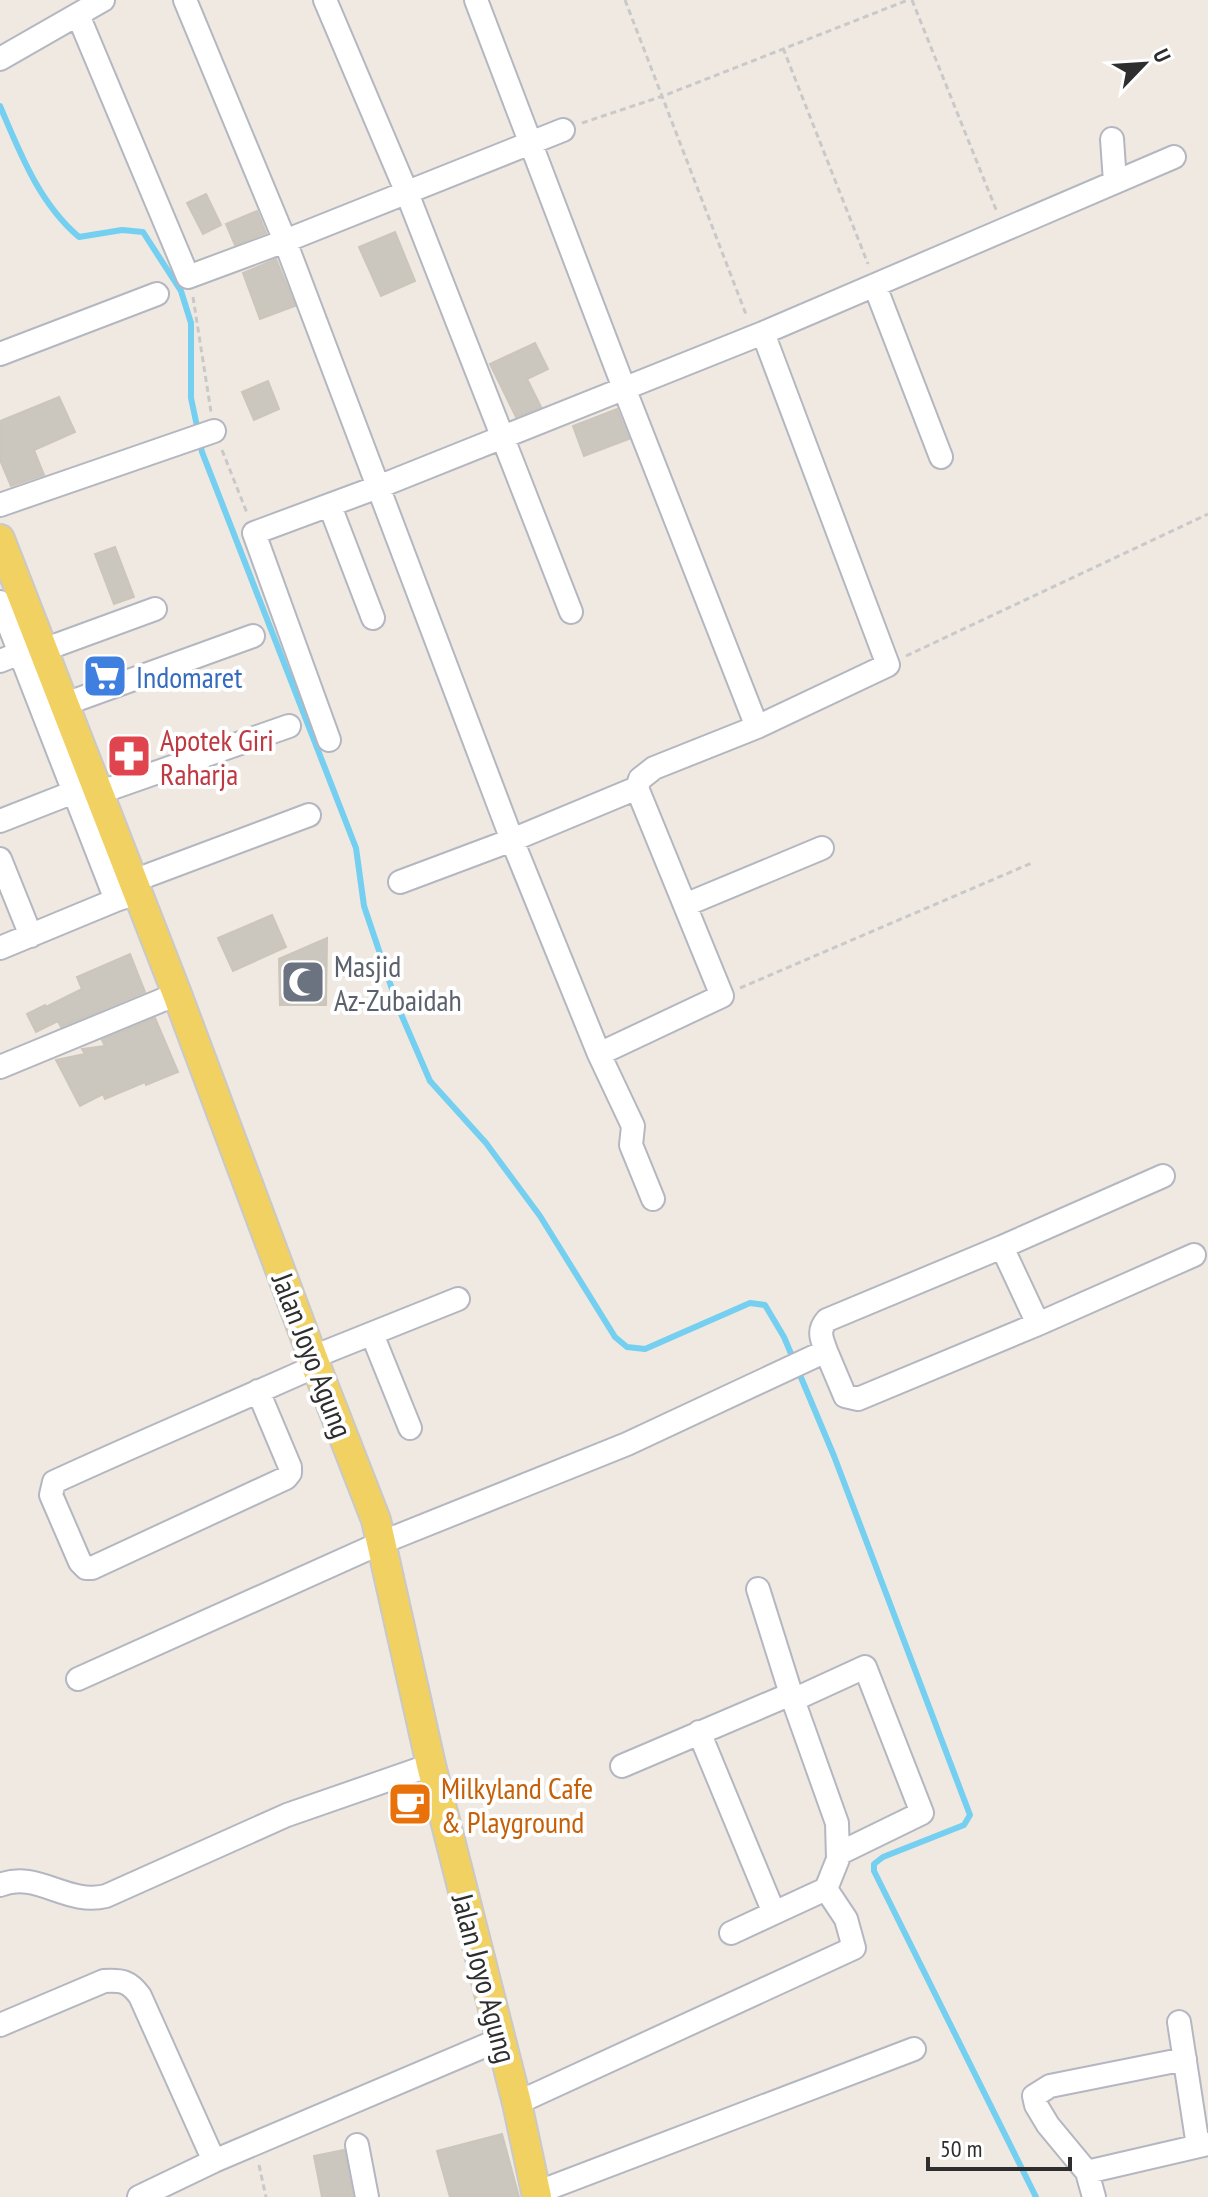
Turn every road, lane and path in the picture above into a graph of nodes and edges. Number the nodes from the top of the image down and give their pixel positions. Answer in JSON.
{"nodes":[{"id":1,"x":103,"y":0,"type":"edge"},
{"id":2,"x":185,"y":0,"type":"edge"},
{"id":3,"x":325,"y":0,"type":"edge"},
{"id":4,"x":476,"y":0,"type":"edge"},
{"id":5,"x":625,"y":0,"type":"edge"},
{"id":6,"x":910,"y":0,"type":"edge"},
{"id":7,"x":78,"y":15,"type":"junction"},
{"id":8,"x":783,"y":48,"type":"junction"},
{"id":9,"x":0,"y":59,"type":"edge"},
{"id":10,"x":663,"y":96,"type":"junction"},
{"id":11,"x":563,"y":130,"type":"joint"},
{"id":12,"x":1112,"y":139,"type":"dead end"},
{"id":13,"x":530,"y":144,"type":"junction"},
{"id":14,"x":1174,"y":157,"type":"dead end"},
{"id":15,"x":1115,"y":182,"type":"junction"},
{"id":16,"x":407,"y":193,"type":"junction"},
{"id":17,"x":1004,"y":230,"type":"junction"},
{"id":18,"x":285,"y":241,"type":"junction"},
{"id":19,"x":188,"y":277,"type":"junction"},
{"id":20,"x":875,"y":286,"type":"junction"},
{"id":21,"x":157,"y":294,"type":"dead end"},
{"id":22,"x":759,"y":335,"type":"junction"},
{"id":23,"x":0,"y":354,"type":"edge"},
{"id":24,"x":624,"y":388,"type":"junction"},
{"id":25,"x":204,"y":435,"type":"junction"},
{"id":26,"x":501,"y":437,"type":"junction"},
{"id":27,"x":941,"y":457,"type":"dead end"},
{"id":28,"x":378,"y":487,"type":"junction"},
{"id":29,"x":0,"y":505,"type":"edge"},
{"id":30,"x":330,"y":506,"type":"junction"},
{"id":31,"x":1208,"y":514,"type":"edge"},
{"id":32,"x":254,"y":533,"type":"junction"},
{"id":33,"x":0,"y":539,"type":"edge"},
{"id":34,"x":0,"y":602,"type":"edge"},
{"id":35,"x":155,"y":609,"type":"dead end"},
{"id":36,"x":571,"y":612,"type":"dead end"},
{"id":37,"x":373,"y":618,"type":"dead end"},
{"id":38,"x":253,"y":636,"type":"dead end"},
{"id":39,"x":21,"y":655,"type":"edge"},
{"id":40,"x":888,"y":665,"type":"junction"},
{"id":41,"x":65,"y":704,"type":"junction"},
{"id":42,"x":289,"y":726,"type":"dead end"},
{"id":43,"x":757,"y":727,"type":"junction"},
{"id":44,"x":329,"y":740,"type":"dead end"},
{"id":45,"x":637,"y":788,"type":"junction"},
{"id":46,"x":86,"y":792,"type":"junction"},
{"id":47,"x":309,"y":815,"type":"dead end"},
{"id":48,"x":0,"y":821,"type":"edge"},
{"id":49,"x":512,"y":840,"type":"junction"},
{"id":50,"x":822,"y":848,"type":"dead end"},
{"id":51,"x":0,"y":859,"type":"edge"},
{"id":52,"x":1034,"y":862,"type":"dead end"},
{"id":53,"x":400,"y":882,"type":"dead end"},
{"id":54,"x":129,"y":891,"type":"junction"},
{"id":55,"x":685,"y":905,"type":"junction"},
{"id":56,"x":31,"y":936,"type":"junction"},
{"id":57,"x":0,"y":948,"type":"edge"},
{"id":58,"x":177,"y":994,"type":"junction"},
{"id":59,"x":722,"y":996,"type":"junction"},
{"id":60,"x":599,"y":1054,"type":"junction"},
{"id":61,"x":0,"y":1067,"type":"edge"},
{"id":62,"x":1163,"y":1176,"type":"dead end"},
{"id":63,"x":653,"y":1199,"type":"dead end"},
{"id":64,"x":1002,"y":1247,"type":"junction"},
{"id":65,"x":1194,"y":1255,"type":"dead end"},
{"id":66,"x":458,"y":1299,"type":"dead end"},
{"id":67,"x":1038,"y":1324,"type":"junction"},
{"id":68,"x":372,"y":1334,"type":"junction"},
{"id":69,"x":826,"y":1351,"type":"junction"},
{"id":70,"x":314,"y":1362,"type":"junction"},
{"id":71,"x":258,"y":1391,"type":"junction"},
{"id":72,"x":410,"y":1428,"type":"dead end"},
{"id":73,"x":383,"y":1542,"type":"junction"},
{"id":74,"x":758,"y":1589,"type":"dead end"},
{"id":75,"x":78,"y":1679,"type":"dead end"},
{"id":76,"x":792,"y":1697,"type":"junction"},
{"id":77,"x":699,"y":1732,"type":"junction"},
{"id":78,"x":431,"y":1765,"type":"junction"},
{"id":79,"x":622,"y":1766,"type":"dead end"},
{"id":80,"x":838,"y":1854,"type":"junction"},
{"id":81,"x":0,"y":1885,"type":"edge"},
{"id":82,"x":826,"y":1889,"type":"junction"},
{"id":83,"x":774,"y":1913,"type":"junction"},
{"id":84,"x":731,"y":1933,"type":"dead end"},
{"id":85,"x":1179,"y":2022,"type":"dead end"},
{"id":86,"x":0,"y":2025,"type":"edge"},
{"id":87,"x":501,"y":2039,"type":"junction"},
{"id":88,"x":914,"y":2049,"type":"dead end"},
{"id":89,"x":1185,"y":2059,"type":"junction"},
{"id":90,"x":517,"y":2103,"type":"junction"},
{"id":91,"x":357,"y":2145,"type":"dead end"},
{"id":92,"x":1203,"y":2145,"type":"edge"},
{"id":93,"x":214,"y":2161,"type":"junction"},
{"id":94,"x":259,"y":2161,"type":"dead end"},
{"id":95,"x":1087,"y":2172,"type":"junction"},
{"id":96,"x":536,"y":2195,"type":"edge"},
{"id":97,"x":139,"y":2197,"type":"edge"},
{"id":98,"x":266,"y":2197,"type":"edge"},
{"id":99,"x":367,"y":2197,"type":"edge"},
{"id":100,"x":1094,"y":2197,"type":"edge"}],
"edges":[{"from":1,"to":7,"type":"street"},
{"from":2,"to":18,"type":"street"},
{"from":3,"to":16,"type":"street"},
{"from":4,"to":13,"type":"street"},
{"from":5,"to":10,"type":"path"},
{"from":6,"to":8,"type":"path"},
{"from":6,"to":17,"type":"path"},
{"from":7,"to":9,"type":"street"},
{"from":7,"to":19,"type":"street"},
{"from":8,"to":10,"type":"path"},
{"from":8,"to":20,"type":"path"},
{"from":10,"to":11,"type":"path"},
{"from":10,"to":22,"type":"path"},
{"from":11,"to":13,"type":"street"},
{"from":12,"to":15,"type":"street"},
{"from":13,"to":16,"type":"street"},
{"from":13,"to":24,"type":"street"},
{"from":14,"to":15,"type":"street"},
{"from":15,"to":17,"type":"street"},
{"from":16,"to":18,"type":"street"},
{"from":16,"to":26,"type":"street"},
{"from":17,"to":20,"type":"street"},
{"from":18,"to":19,"type":"street"},
{"from":18,"to":28,"type":"street"},
{"from":19,"to":25,"type":"path"},
{"from":20,"to":22,"type":"street"},
{"from":20,"to":27,"type":"street"},
{"from":21,"to":23,"type":"street"},
{"from":22,"to":24,"type":"street"},
{"from":22,"to":40,"type":"street"},
{"from":24,"to":26,"type":"street"},
{"from":24,"to":43,"type":"street"},
{"from":25,"to":29,"type":"street"},
{"from":25,"to":32,"type":"path"},
{"from":26,"to":28,"type":"street"},
{"from":26,"to":36,"type":"street"},
{"from":28,"to":30,"type":"street"},
{"from":28,"to":49,"type":"street"},
{"from":30,"to":32,"type":"street"},
{"from":30,"to":37,"type":"street"},
{"from":31,"to":40,"type":"path"},
{"from":32,"to":44,"type":"street"},
{"from":33,"to":39,"type":"main road","name":"Jalan Joyo Agung"},
{"from":34,"to":39,"type":"street"},
{"from":35,"to":39,"type":"street"},
{"from":38,"to":41,"type":"street"},
{"from":39,"to":41,"type":"main road","name":"Jalan Joyo Agung"},
{"from":39,"to":46,"type":"street"},
{"from":40,"to":43,"type":"street"},
{"from":41,"to":46,"type":"main road","name":"Jalan Joyo Agung"},
{"from":42,"to":46,"type":"street"},
{"from":43,"to":45,"type":"street"},
{"from":45,"to":49,"type":"street"},
{"from":45,"to":55,"type":"street"},
{"from":46,"to":48,"type":"street"},
{"from":46,"to":54,"type":"main road","name":"Jalan Joyo Agung"},
{"from":47,"to":54,"type":"street"},
{"from":49,"to":53,"type":"street"},
{"from":49,"to":60,"type":"street"},
{"from":50,"to":55,"type":"street"},
{"from":51,"to":56,"type":"street"},
{"from":52,"to":59,"type":"path"},
{"from":54,"to":56,"type":"street"},
{"from":54,"to":58,"type":"main road","name":"Jalan Joyo Agung"},
{"from":55,"to":59,"type":"street"},
{"from":56,"to":57,"type":"street"},
{"from":58,"to":61,"type":"street"},
{"from":58,"to":70,"type":"main road","name":"Jalan Joyo Agung"},
{"from":59,"to":60,"type":"street"},
{"from":60,"to":63,"type":"street"},
{"from":62,"to":64,"type":"street"},
{"from":64,"to":67,"type":"street"},
{"from":64,"to":69,"type":"street"},
{"from":65,"to":67,"type":"street"},
{"from":66,"to":68,"type":"street"},
{"from":67,"to":69,"type":"street"},
{"from":68,"to":70,"type":"street"},
{"from":68,"to":72,"type":"street"},
{"from":69,"to":73,"type":"street"},
{"from":70,"to":71,"type":"street"},
{"from":70,"to":73,"type":"main road","name":"Jalan Joyo Agung"},
{"from":71,"to":71,"type":"street"},
{"from":73,"to":75,"type":"street"},
{"from":73,"to":78,"type":"main road","name":"Jalan Joyo Agung"},
{"from":74,"to":76,"type":"street"},
{"from":76,"to":77,"type":"street"},
{"from":76,"to":80,"type":"street"},
{"from":76,"to":80,"type":"street"},
{"from":77,"to":79,"type":"street"},
{"from":77,"to":83,"type":"street"},
{"from":78,"to":81,"type":"street"},
{"from":78,"to":87,"type":"main road","name":"Jalan Joyo Agung"},
{"from":80,"to":82,"type":"street"},
{"from":82,"to":83,"type":"street"},
{"from":82,"to":90,"type":"street"},
{"from":83,"to":84,"type":"street"},
{"from":85,"to":89,"type":"street"},
{"from":86,"to":93,"type":"street"},
{"from":87,"to":90,"type":"main road","name":"Jalan Joyo Agung"},
{"from":87,"to":93,"type":"street"},
{"from":88,"to":96,"type":"street"},
{"from":89,"to":92,"type":"street"},
{"from":89,"to":95,"type":"street"},
{"from":90,"to":96,"type":"main road","name":"Jalan Joyo Agung"},
{"from":91,"to":99,"type":"street"},
{"from":92,"to":95,"type":"street"},
{"from":93,"to":97,"type":"street"},
{"from":94,"to":98,"type":"path"},
{"from":95,"to":100,"type":"street"}]}
